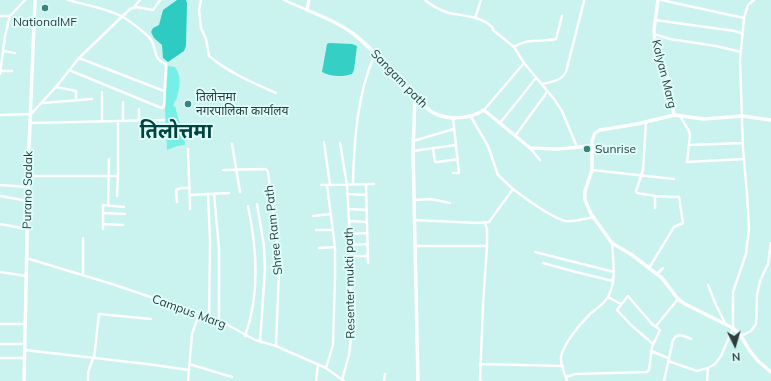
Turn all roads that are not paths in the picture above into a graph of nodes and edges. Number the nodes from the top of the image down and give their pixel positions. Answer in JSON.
{"nodes":[{"id":1,"x":25,"y":0,"type":"edge"},
{"id":2,"x":35,"y":0,"type":"edge"},
{"id":3,"x":68,"y":0,"type":"edge"},
{"id":4,"x":140,"y":0,"type":"edge"},
{"id":5,"x":160,"y":0,"type":"edge"},
{"id":6,"x":201,"y":0,"type":"edge"},
{"id":7,"x":284,"y":0,"type":"edge"},
{"id":8,"x":309,"y":0,"type":"edge"},
{"id":9,"x":425,"y":0,"type":"edge"},
{"id":10,"x":481,"y":0,"type":"edge"},
{"id":11,"x":659,"y":0,"type":"edge"},
{"id":12,"x":749,"y":0,"type":"edge"},
{"id":13,"x":754,"y":0,"type":"edge"},
{"id":14,"x":584,"y":1,"type":"dead end"},
{"id":15,"x":748,"y":5,"type":"junction"},
{"id":16,"x":134,"y":7,"type":"junction"},
{"id":17,"x":307,"y":10,"type":"junction"},
{"id":18,"x":0,"y":16,"type":"edge"},
{"id":19,"x":10,"y":16,"type":"junction"},
{"id":20,"x":562,"y":16,"type":"dead end"},
{"id":21,"x":122,"y":17,"type":"junction"},
{"id":22,"x":475,"y":18,"type":"junction"},
{"id":23,"x":744,"y":18,"type":"junction"},
{"id":24,"x":656,"y":20,"type":"junction"},
{"id":25,"x":654,"y":34,"type":"junction"},
{"id":26,"x":743,"y":34,"type":"junction"},
{"id":27,"x":514,"y":47,"type":"junction"},
{"id":28,"x":3,"y":50,"type":"junction"},
{"id":29,"x":741,"y":52,"type":"junction"},
{"id":30,"x":15,"y":53,"type":"dead end"},
{"id":31,"x":375,"y":54,"type":"junction"},
{"id":32,"x":79,"y":58,"type":"junction"},
{"id":33,"x":524,"y":63,"type":"junction"},
{"id":34,"x":70,"y":70,"type":"junction"},
{"id":35,"x":0,"y":71,"type":"edge"},
{"id":36,"x":12,"y":71,"type":"dead end"},
{"id":37,"x":0,"y":74,"type":"edge"},
{"id":38,"x":536,"y":78,"type":"junction"},
{"id":39,"x":542,"y":84,"type":"junction"},
{"id":40,"x":56,"y":87,"type":"junction"},
{"id":41,"x":547,"y":90,"type":"junction"},
{"id":42,"x":164,"y":91,"type":"junction"},
{"id":43,"x":102,"y":92,"type":"dead end"},
{"id":44,"x":276,"y":93,"type":"dead end"},
{"id":45,"x":415,"y":96,"type":"junction"},
{"id":46,"x":92,"y":99,"type":"dead end"},
{"id":47,"x":76,"y":100,"type":"junction"},
{"id":48,"x":123,"y":102,"type":"dead end"},
{"id":49,"x":41,"y":103,"type":"junction"},
{"id":50,"x":139,"y":109,"type":"dead end"},
{"id":51,"x":484,"y":110,"type":"junction"},
{"id":52,"x":31,"y":114,"type":"junction"},
{"id":53,"x":0,"y":115,"type":"edge"},
{"id":54,"x":674,"y":115,"type":"junction"},
{"id":55,"x":471,"y":116,"type":"junction"},
{"id":56,"x":680,"y":116,"type":"junction"},
{"id":57,"x":742,"y":116,"type":"junction"},
{"id":58,"x":453,"y":117,"type":"junction"},
{"id":59,"x":139,"y":120,"type":"junction"},
{"id":60,"x":164,"y":120,"type":"dead end"},
{"id":61,"x":771,"y":120,"type":"edge"},
{"id":62,"x":102,"y":121,"type":"junction"},
{"id":63,"x":118,"y":121,"type":"junction"},
{"id":64,"x":123,"y":121,"type":"junction"},
{"id":65,"x":646,"y":122,"type":"junction"},
{"id":66,"x":30,"y":123,"type":"junction"},
{"id":67,"x":500,"y":123,"type":"junction"},
{"id":68,"x":454,"y":129,"type":"junction"},
{"id":69,"x":515,"y":136,"type":"junction"},
{"id":70,"x":413,"y":141,"type":"junction"},
{"id":71,"x":324,"y":142,"type":"dead end"},
{"id":72,"x":340,"y":143,"type":"dead end"},
{"id":73,"x":742,"y":143,"type":"junction"},
{"id":74,"x":232,"y":144,"type":"dead end"},
{"id":75,"x":456,"y":144,"type":"junction"},
{"id":76,"x":689,"y":145,"type":"junction"},
{"id":77,"x":591,"y":146,"type":"junction"},
{"id":78,"x":577,"y":147,"type":"junction"},
{"id":79,"x":433,"y":148,"type":"junction"},
{"id":80,"x":530,"y":148,"type":"junction"},
{"id":81,"x":188,"y":149,"type":"dead end"},
{"id":82,"x":413,"y":150,"type":"junction"},
{"id":83,"x":109,"y":159,"type":"dead end"},
{"id":84,"x":458,"y":159,"type":"junction"},
{"id":85,"x":744,"y":159,"type":"junction"},
{"id":86,"x":540,"y":160,"type":"dead end"},
{"id":87,"x":223,"y":170,"type":"dead end"},
{"id":88,"x":236,"y":170,"type":"junction"},
{"id":89,"x":592,"y":170,"type":"junction"},
{"id":90,"x":453,"y":173,"type":"dead end"},
{"id":91,"x":641,"y":175,"type":"junction"},
{"id":92,"x":29,"y":176,"type":"junction"},
{"id":93,"x":108,"y":176,"type":"junction"},
{"id":94,"x":118,"y":176,"type":"junction"},
{"id":95,"x":674,"y":179,"type":"dead end"},
{"id":96,"x":353,"y":184,"type":"junction"},
{"id":97,"x":366,"y":184,"type":"junction"},
{"id":98,"x":374,"y":184,"type":"dead end"},
{"id":99,"x":0,"y":185,"type":"edge"},
{"id":100,"x":321,"y":185,"type":"dead end"},
{"id":101,"x":328,"y":185,"type":"junction"},
{"id":102,"x":347,"y":185,"type":"junction"},
{"id":103,"x":28,"y":188,"type":"junction"},
{"id":104,"x":190,"y":188,"type":"junction"},
{"id":105,"x":513,"y":189,"type":"junction"},
{"id":106,"x":240,"y":192,"type":"dead end"},
{"id":107,"x":229,"y":193,"type":"dead end"},
{"id":108,"x":208,"y":194,"type":"junction"},
{"id":109,"x":214,"y":194,"type":"junction"},
{"id":110,"x":347,"y":194,"type":"junction"},
{"id":111,"x":190,"y":195,"type":"junction"},
{"id":112,"x":366,"y":195,"type":"junction"},
{"id":113,"x":0,"y":196,"type":"edge"},
{"id":114,"x":117,"y":196,"type":"dead end"},
{"id":115,"x":655,"y":196,"type":"junction"},
{"id":116,"x":414,"y":200,"type":"junction"},
{"id":117,"x":28,"y":201,"type":"junction"},
{"id":118,"x":176,"y":202,"type":"dead end"},
{"id":119,"x":450,"y":203,"type":"dead end"},
{"id":120,"x":258,"y":204,"type":"dead end"},
{"id":121,"x":108,"y":206,"type":"junction"},
{"id":122,"x":248,"y":206,"type":"dead end"},
{"id":123,"x":124,"y":207,"type":"dead end"},
{"id":124,"x":655,"y":208,"type":"dead end"},
{"id":125,"x":190,"y":209,"type":"dead end"},
{"id":126,"x":348,"y":209,"type":"junction"},
{"id":127,"x":367,"y":210,"type":"junction"},
{"id":128,"x":103,"y":213,"type":"junction"},
{"id":129,"x":125,"y":214,"type":"dead end"},
{"id":130,"x":330,"y":214,"type":"junction"},
{"id":131,"x":313,"y":216,"type":"dead end"},
{"id":132,"x":594,"y":217,"type":"junction"},
{"id":133,"x":415,"y":220,"type":"junction"},
{"id":134,"x":349,"y":221,"type":"junction"},
{"id":135,"x":367,"y":222,"type":"junction"},
{"id":136,"x":486,"y":223,"type":"junction"},
{"id":137,"x":0,"y":224,"type":"edge"},
{"id":138,"x":103,"y":224,"type":"junction"},
{"id":139,"x":123,"y":225,"type":"dead end"},
{"id":140,"x":27,"y":229,"type":"junction"},
{"id":141,"x":103,"y":230,"type":"dead end"},
{"id":142,"x":316,"y":230,"type":"dead end"},
{"id":143,"x":332,"y":230,"type":"junction"},
{"id":144,"x":367,"y":233,"type":"junction"},
{"id":145,"x":350,"y":234,"type":"junction"},
{"id":146,"x":83,"y":238,"type":"dead end"},
{"id":147,"x":612,"y":243,"type":"junction"},
{"id":148,"x":771,"y":243,"type":"edge"},
{"id":149,"x":368,"y":244,"type":"junction"},
{"id":150,"x":351,"y":245,"type":"junction"},
{"id":151,"x":415,"y":246,"type":"junction"},
{"id":152,"x":488,"y":246,"type":"junction"},
{"id":153,"x":335,"y":247,"type":"junction"},
{"id":154,"x":319,"y":248,"type":"dead end"},
{"id":155,"x":535,"y":252,"type":"dead end"},
{"id":156,"x":351,"y":256,"type":"junction"},
{"id":157,"x":368,"y":256,"type":"junction"},
{"id":158,"x":26,"y":258,"type":"junction"},
{"id":159,"x":368,"y":262,"type":"dead end"},
{"id":160,"x":543,"y":263,"type":"dead end"},
{"id":161,"x":649,"y":268,"type":"junction"},
{"id":162,"x":663,"y":268,"type":"dead end"},
{"id":163,"x":0,"y":272,"type":"edge"},
{"id":164,"x":614,"y":272,"type":"junction"},
{"id":165,"x":657,"y":274,"type":"junction"},
{"id":166,"x":83,"y":275,"type":"junction"},
{"id":167,"x":26,"y":276,"type":"junction"},
{"id":168,"x":613,"y":281,"type":"junction"},
{"id":169,"x":708,"y":286,"type":"dead end"},
{"id":170,"x":608,"y":297,"type":"junction"},
{"id":171,"x":678,"y":299,"type":"junction"},
{"id":172,"x":621,"y":304,"type":"junction"},
{"id":173,"x":200,"y":314,"type":"junction"},
{"id":174,"x":209,"y":317,"type":"junction"},
{"id":175,"x":151,"y":319,"type":"dead end"},
{"id":176,"x":219,"y":320,"type":"junction"},
{"id":177,"x":725,"y":323,"type":"junction"},
{"id":178,"x":0,"y":324,"type":"edge"},
{"id":179,"x":24,"y":324,"type":"junction"},
{"id":180,"x":656,"y":326,"type":"junction"},
{"id":181,"x":734,"y":328,"type":"junction"},
{"id":182,"x":245,"y":336,"type":"junction"},
{"id":183,"x":741,"y":336,"type":"junction"},
{"id":184,"x":691,"y":339,"type":"dead end"},
{"id":185,"x":260,"y":342,"type":"junction"},
{"id":186,"x":0,"y":344,"type":"edge"},
{"id":187,"x":25,"y":344,"type":"junction"},
{"id":188,"x":653,"y":344,"type":"junction"},
{"id":189,"x":276,"y":346,"type":"junction"},
{"id":190,"x":24,"y":350,"type":"junction"},
{"id":191,"x":651,"y":351,"type":"junction"},
{"id":192,"x":0,"y":358,"type":"edge"},
{"id":193,"x":24,"y":358,"type":"junction"},
{"id":194,"x":93,"y":358,"type":"junction"},
{"id":195,"x":668,"y":360,"type":"junction"},
{"id":196,"x":190,"y":364,"type":"junction"},
{"id":197,"x":480,"y":364,"type":"junction"},
{"id":198,"x":318,"y":365,"type":"junction"},
{"id":199,"x":563,"y":366,"type":"junction"},
{"id":200,"x":326,"y":368,"type":"junction"},
{"id":201,"x":708,"y":368,"type":"junction"},
{"id":202,"x":189,"y":370,"type":"junction"},
{"id":203,"x":771,"y":372,"type":"edge"},
{"id":204,"x":385,"y":374,"type":"dead end"},
{"id":205,"x":232,"y":377,"type":"dead end"},
{"id":206,"x":566,"y":377,"type":"junction"},
{"id":207,"x":343,"y":380,"type":"edge"},
{"id":208,"x":24,"y":381,"type":"edge"},
{"id":209,"x":88,"y":381,"type":"edge"},
{"id":210,"x":188,"y":381,"type":"edge"},
{"id":211,"x":316,"y":381,"type":"edge"},
{"id":212,"x":384,"y":381,"type":"edge"},
{"id":213,"x":418,"y":381,"type":"edge"},
{"id":214,"x":481,"y":381,"type":"edge"},
{"id":215,"x":567,"y":381,"type":"edge"},
{"id":216,"x":664,"y":381,"type":"edge"},
{"id":217,"x":707,"y":381,"type":"edge"}],
"edges":[{"from":1,"to":19,"type":"street"},
{"from":2,"to":52,"type":"street","name":"Purano Sadak"},
{"from":3,"to":21,"type":"street"},
{"from":4,"to":16,"type":"street"},
{"from":5,"to":16,"type":"street"},
{"from":6,"to":44,"type":"street"},
{"from":7,"to":17,"type":"street"},
{"from":8,"to":17,"type":"street"},
{"from":9,"to":22,"type":"street"},
{"from":10,"to":22,"type":"street"},
{"from":11,"to":23,"type":"street"},
{"from":11,"to":24,"type":"street","name":"Kalyan Marg"},
{"from":12,"to":15,"type":"street"},
{"from":13,"to":15,"type":"street"},
{"from":14,"to":39,"type":"street"},
{"from":15,"to":23,"type":"street"},
{"from":16,"to":21,"type":"street"},
{"from":17,"to":31,"type":"street","name":"Sangam path"},
{"from":18,"to":19,"type":"street"},
{"from":19,"to":28,"type":"street"},
{"from":20,"to":27,"type":"street"},
{"from":21,"to":32,"type":"street"},
{"from":21,"to":42,"type":"street"},
{"from":22,"to":27,"type":"street"},
{"from":23,"to":26,"type":"street"},
{"from":24,"to":25,"type":"street","name":"Kalyan Marg"},
{"from":24,"to":26,"type":"street"},
{"from":25,"to":29,"type":"street"},
{"from":25,"to":54,"type":"street","name":"Kalyan Marg"},
{"from":26,"to":29,"type":"street"},
{"from":27,"to":33,"type":"street"},
{"from":28,"to":30,"type":"street"},
{"from":28,"to":35,"type":"street"},
{"from":29,"to":57,"type":"street"},
{"from":31,"to":45,"type":"street","name":"Sangam path"},
{"from":31,"to":96,"type":"street"},
{"from":32,"to":34,"type":"street"},
{"from":32,"to":42,"type":"street"},
{"from":33,"to":38,"type":"street"},
{"from":33,"to":51,"type":"street"},
{"from":34,"to":40,"type":"street"},
{"from":34,"to":42,"type":"street"},
{"from":35,"to":36,"type":"street"},
{"from":35,"to":37,"type":"street"},
{"from":38,"to":39,"type":"street"},
{"from":38,"to":67,"type":"street"},
{"from":39,"to":41,"type":"street"},
{"from":40,"to":47,"type":"street"},
{"from":40,"to":49,"type":"street"},
{"from":41,"to":69,"type":"street"},
{"from":41,"to":78,"type":"street"},
{"from":43,"to":62,"type":"street"},
{"from":45,"to":58,"type":"street","name":"Sangam path"},
{"from":45,"to":70,"type":"street"},
{"from":46,"to":47,"type":"street"},
{"from":47,"to":49,"type":"street"},
{"from":48,"to":64,"type":"street"},
{"from":49,"to":52,"type":"street"},
{"from":50,"to":59,"type":"street"},
{"from":51,"to":55,"type":"street","name":"Sangam path"},
{"from":51,"to":67,"type":"street"},
{"from":52,"to":53,"type":"street"},
{"from":52,"to":66,"type":"street","name":"Purano Sadak"},
{"from":54,"to":56,"type":"street"},
{"from":54,"to":65,"type":"street","name":"Kalyan Marg"},
{"from":55,"to":58,"type":"street","name":"Sangam path"},
{"from":55,"to":105,"type":"street"},
{"from":56,"to":57,"type":"street"},
{"from":56,"to":76,"type":"street"},
{"from":57,"to":61,"type":"street"},
{"from":57,"to":73,"type":"street"},
{"from":58,"to":68,"type":"street"},
{"from":59,"to":60,"type":"street"},
{"from":59,"to":64,"type":"street"},
{"from":62,"to":63,"type":"street"},
{"from":62,"to":66,"type":"street"},
{"from":63,"to":64,"type":"street"},
{"from":63,"to":94,"type":"street"},
{"from":65,"to":77,"type":"street","name":"Kalyan Marg"},
{"from":65,"to":91,"type":"street"},
{"from":66,"to":92,"type":"street","name":"Purano Sadak"},
{"from":67,"to":69,"type":"street"},
{"from":68,"to":70,"type":"street"},
{"from":68,"to":75,"type":"street"},
{"from":69,"to":80,"type":"street"},
{"from":70,"to":82,"type":"street"},
{"from":71,"to":101,"type":"street"},
{"from":72,"to":102,"type":"street","name":"Resenter mukti path"},
{"from":73,"to":76,"type":"street"},
{"from":73,"to":85,"type":"street"},
{"from":74,"to":88,"type":"street"},
{"from":75,"to":79,"type":"street"},
{"from":75,"to":84,"type":"street"},
{"from":76,"to":85,"type":"street"},
{"from":77,"to":78,"type":"street"},
{"from":77,"to":89,"type":"street"},
{"from":78,"to":80,"type":"street"},
{"from":79,"to":82,"type":"street"},
{"from":79,"to":84,"type":"street"},
{"from":80,"to":86,"type":"street"},
{"from":81,"to":104,"type":"street"},
{"from":82,"to":116,"type":"street"},
{"from":83,"to":93,"type":"street"},
{"from":84,"to":90,"type":"street"},
{"from":85,"to":181,"type":"street"},
{"from":87,"to":88,"type":"street"},
{"from":88,"to":106,"type":"street"},
{"from":88,"to":189,"type":"street","name":"Shree Ram Path"},
{"from":89,"to":91,"type":"street"},
{"from":89,"to":132,"type":"street"},
{"from":91,"to":95,"type":"street"},
{"from":91,"to":115,"type":"street"},
{"from":92,"to":93,"type":"street"},
{"from":92,"to":103,"type":"street","name":"Purano Sadak"},
{"from":93,"to":94,"type":"street"},
{"from":93,"to":121,"type":"street"},
{"from":94,"to":114,"type":"street"},
{"from":96,"to":97,"type":"street"},
{"from":96,"to":102,"type":"street"},
{"from":97,"to":98,"type":"street"},
{"from":97,"to":112,"type":"street"},
{"from":99,"to":103,"type":"street"},
{"from":100,"to":101,"type":"street"},
{"from":101,"to":102,"type":"street"},
{"from":101,"to":130,"type":"street"},
{"from":102,"to":110,"type":"street","name":"Resenter mukti path"},
{"from":103,"to":117,"type":"street","name":"Purano Sadak"},
{"from":104,"to":111,"type":"street"},
{"from":104,"to":118,"type":"street"},
{"from":105,"to":132,"type":"street"},
{"from":105,"to":136,"type":"street"},
{"from":107,"to":109,"type":"street"},
{"from":108,"to":109,"type":"street"},
{"from":108,"to":111,"type":"street"},
{"from":108,"to":174,"type":"street"},
{"from":109,"to":176,"type":"street"},
{"from":110,"to":112,"type":"street"},
{"from":110,"to":126,"type":"street","name":"Resenter mukti path"},
{"from":111,"to":125,"type":"street"},
{"from":112,"to":127,"type":"street"},
{"from":113,"to":117,"type":"street"},
{"from":115,"to":124,"type":"street"},
{"from":115,"to":161,"type":"street"},
{"from":116,"to":119,"type":"street"},
{"from":116,"to":133,"type":"street"},
{"from":117,"to":140,"type":"street","name":"Purano Sadak"},
{"from":120,"to":185,"type":"street"},
{"from":121,"to":123,"type":"street"},
{"from":121,"to":128,"type":"street"},
{"from":122,"to":182,"type":"street"},
{"from":126,"to":127,"type":"street"},
{"from":126,"to":134,"type":"street","name":"Resenter mukti path"},
{"from":127,"to":135,"type":"street"},
{"from":128,"to":129,"type":"street"},
{"from":128,"to":138,"type":"street"},
{"from":130,"to":131,"type":"street"},
{"from":130,"to":143,"type":"street"},
{"from":132,"to":147,"type":"street"},
{"from":133,"to":136,"type":"street"},
{"from":133,"to":151,"type":"street"},
{"from":134,"to":135,"type":"street"},
{"from":134,"to":145,"type":"street","name":"Resenter mukti path"},
{"from":135,"to":144,"type":"street"},
{"from":136,"to":152,"type":"street"},
{"from":137,"to":140,"type":"street"},
{"from":138,"to":139,"type":"street"},
{"from":138,"to":141,"type":"street"},
{"from":140,"to":158,"type":"street","name":"Purano Sadak"},
{"from":142,"to":143,"type":"street"},
{"from":143,"to":153,"type":"street"},
{"from":144,"to":145,"type":"street"},
{"from":144,"to":149,"type":"street"},
{"from":145,"to":150,"type":"street","name":"Resenter mukti path"},
{"from":146,"to":166,"type":"street"},
{"from":147,"to":161,"type":"street"},
{"from":147,"to":164,"type":"street"},
{"from":148,"to":183,"type":"street"},
{"from":149,"to":150,"type":"street"},
{"from":149,"to":157,"type":"street"},
{"from":150,"to":156,"type":"street","name":"Resenter mukti path"},
{"from":151,"to":152,"type":"street"},
{"from":151,"to":213,"type":"street"},
{"from":152,"to":197,"type":"street"},
{"from":153,"to":154,"type":"street"},
{"from":153,"to":200,"type":"street"},
{"from":155,"to":164,"type":"street"},
{"from":156,"to":157,"type":"street"},
{"from":156,"to":207,"type":"street","name":"Resenter mukti path"},
{"from":157,"to":159,"type":"street"},
{"from":158,"to":166,"type":"street","name":"Campus Marg"},
{"from":158,"to":167,"type":"street","name":"Purano Sadak"},
{"from":160,"to":168,"type":"street"},
{"from":161,"to":165,"type":"street"},
{"from":162,"to":165,"type":"street"},
{"from":163,"to":167,"type":"street"},
{"from":164,"to":168,"type":"street"},
{"from":165,"to":171,"type":"street"},
{"from":166,"to":173,"type":"street","name":"Campus Marg"},
{"from":167,"to":179,"type":"street","name":"Purano Sadak"},
{"from":168,"to":170,"type":"street"},
{"from":169,"to":177,"type":"street"},
{"from":170,"to":172,"type":"street"},
{"from":170,"to":199,"type":"street"},
{"from":171,"to":177,"type":"street"},
{"from":171,"to":180,"type":"street"},
{"from":172,"to":180,"type":"street"},
{"from":172,"to":188,"type":"street"},
{"from":173,"to":174,"type":"street","name":"Campus Marg"},
{"from":173,"to":196,"type":"street"},
{"from":174,"to":176,"type":"street","name":"Campus Marg"},
{"from":175,"to":194,"type":"street"},
{"from":176,"to":182,"type":"street","name":"Campus Marg"},
{"from":177,"to":181,"type":"street"},
{"from":178,"to":179,"type":"street"},
{"from":179,"to":187,"type":"street","name":"Purano Sadak"},
{"from":180,"to":188,"type":"street"},
{"from":181,"to":183,"type":"street"},
{"from":181,"to":201,"type":"street"},
{"from":182,"to":185,"type":"street","name":"Campus Marg"},
{"from":183,"to":203,"type":"street"},
{"from":184,"to":195,"type":"street"},
{"from":185,"to":189,"type":"street","name":"Campus Marg"},
{"from":186,"to":187,"type":"street"},
{"from":187,"to":190,"type":"street","name":"Purano Sadak"},
{"from":188,"to":191,"type":"street"},
{"from":189,"to":198,"type":"street","name":"Campus Marg"},
{"from":190,"to":193,"type":"street","name":"Purano Sadak"},
{"from":190,"to":194,"type":"street"},
{"from":191,"to":195,"type":"street"},
{"from":191,"to":206,"type":"street"},
{"from":192,"to":193,"type":"street"},
{"from":193,"to":208,"type":"street","name":"Purano Sadak"},
{"from":194,"to":202,"type":"street"},
{"from":194,"to":209,"type":"street"},
{"from":195,"to":201,"type":"street"},
{"from":195,"to":216,"type":"street"},
{"from":196,"to":202,"type":"street"},
{"from":196,"to":205,"type":"street"},
{"from":197,"to":199,"type":"street"},
{"from":197,"to":214,"type":"street"},
{"from":198,"to":200,"type":"street","name":"Campus Marg"},
{"from":198,"to":211,"type":"street"},
{"from":199,"to":206,"type":"street"},
{"from":200,"to":207,"type":"street","name":"Campus Marg"},
{"from":201,"to":217,"type":"street"},
{"from":202,"to":210,"type":"street"},
{"from":204,"to":212,"type":"street"},
{"from":206,"to":215,"type":"street"}]}
